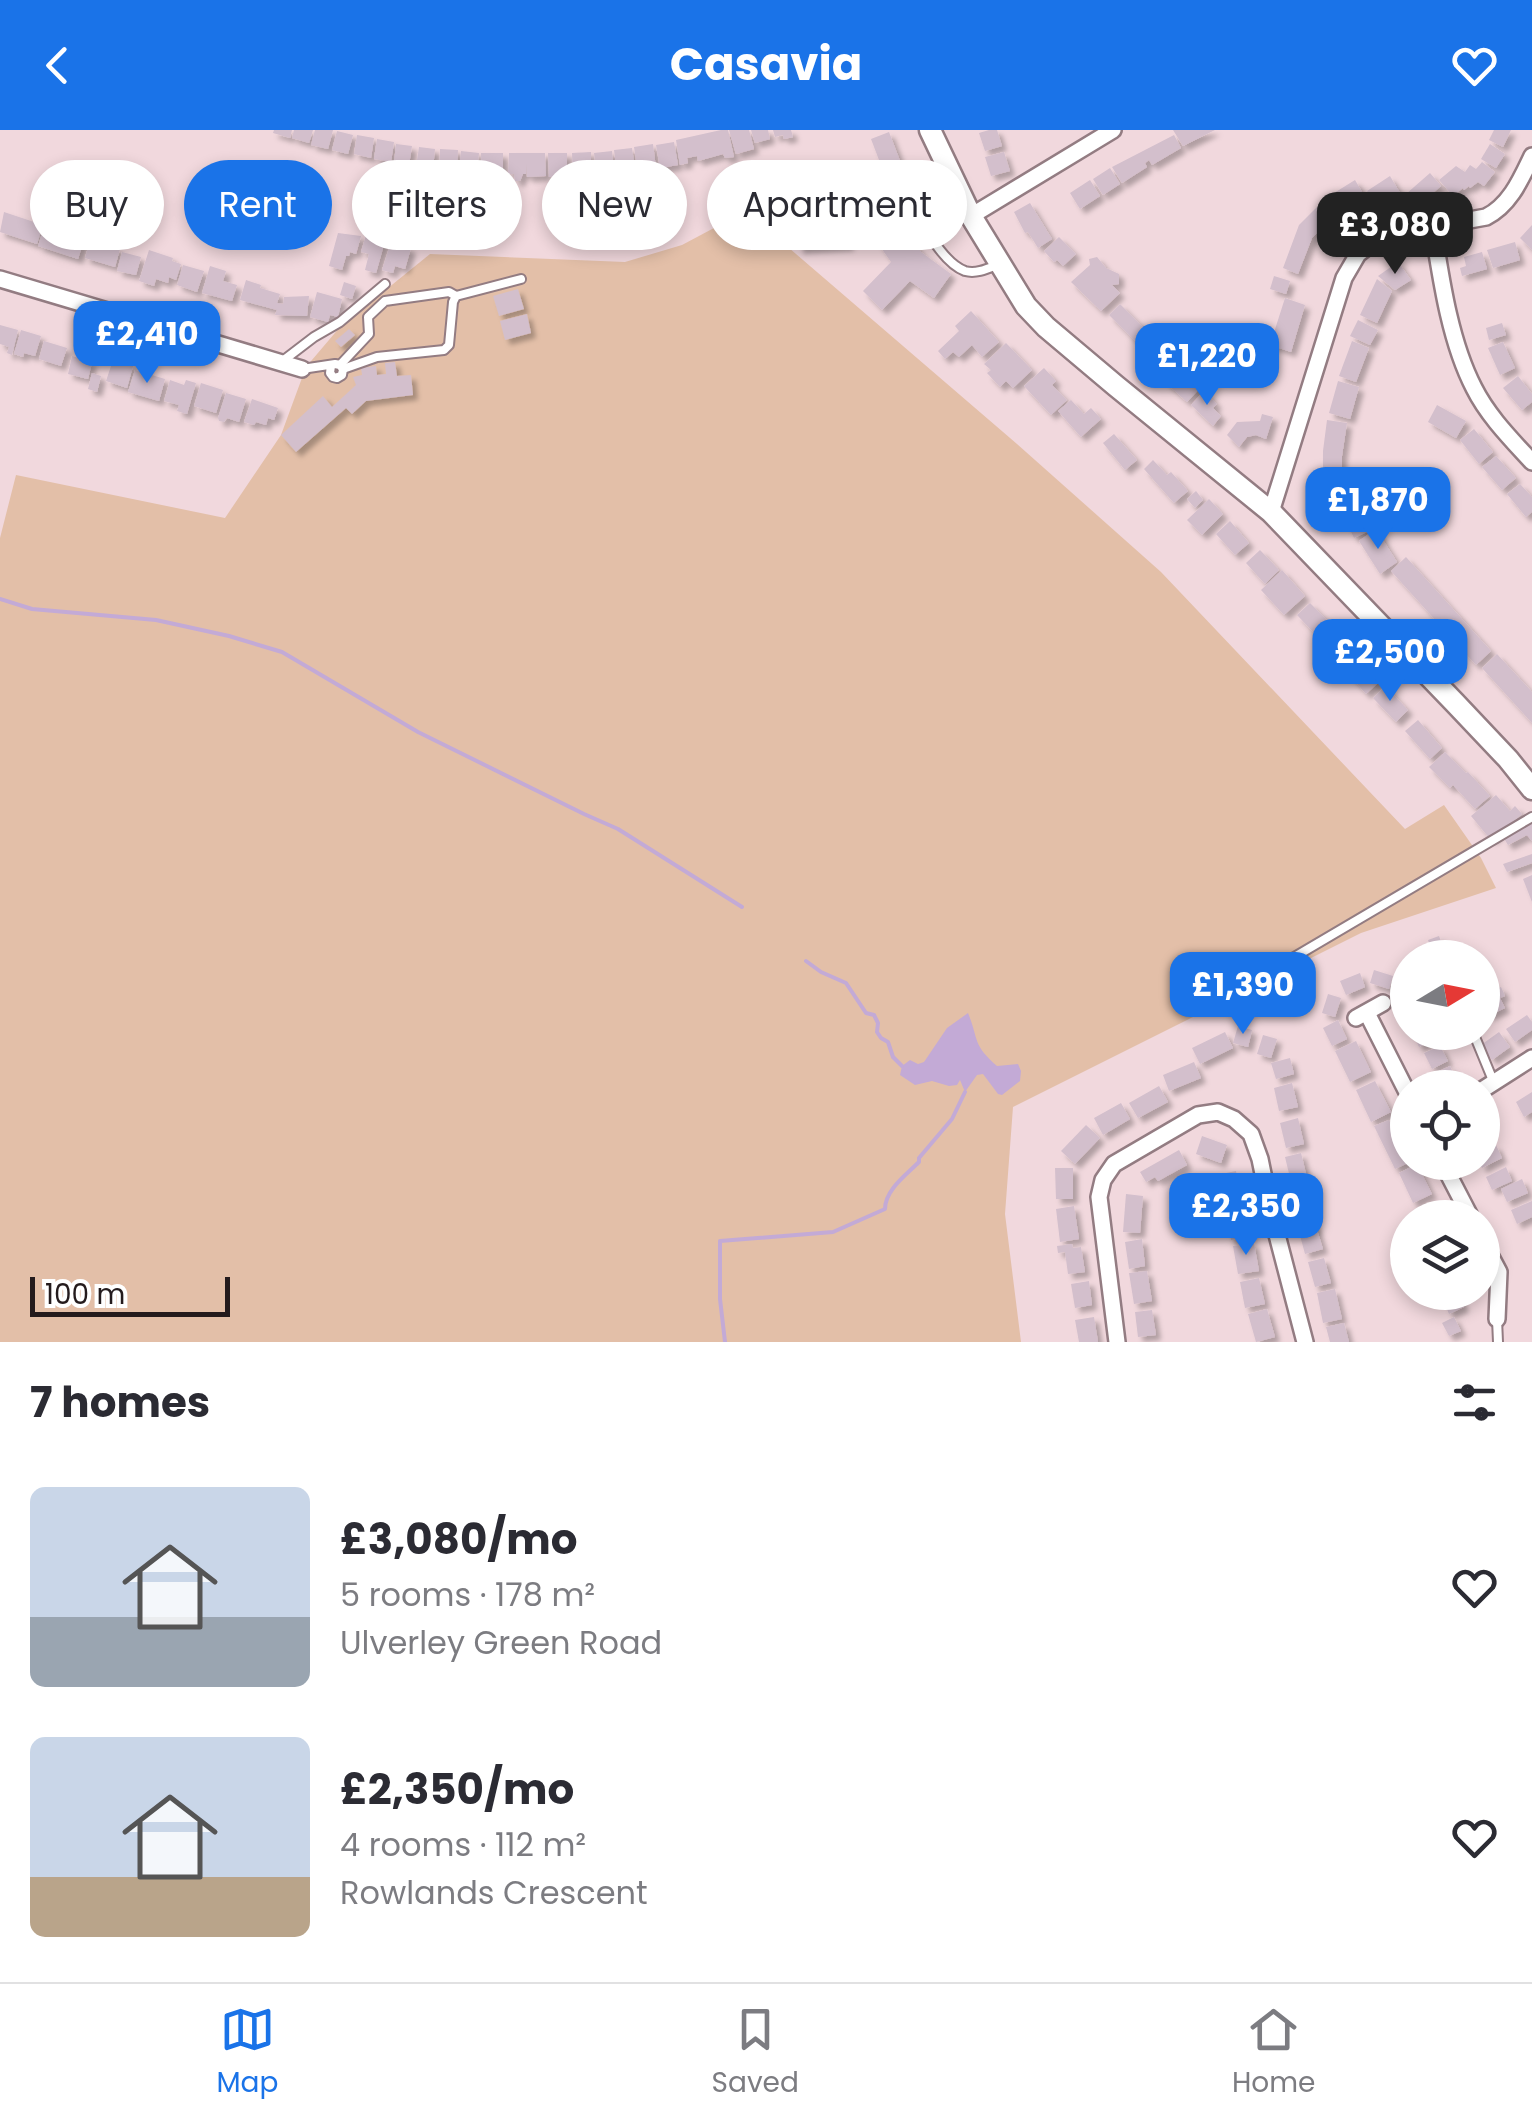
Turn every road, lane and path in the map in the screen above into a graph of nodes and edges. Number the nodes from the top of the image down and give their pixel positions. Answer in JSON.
{"nodes":[{"id":1,"x":930,"y":130,"type":"edge"},
{"id":2,"x":1114,"y":130,"type":"edge"},
{"id":3,"x":1532,"y":156,"type":"edge"},
{"id":4,"x":944,"y":160,"type":"edge"},
{"id":5,"x":967,"y":209,"type":"edge"},
{"id":6,"x":970,"y":216,"type":"junction"},
{"id":7,"x":1432,"y":228,"type":"junction"},
{"id":8,"x":941,"y":250,"type":"edge"},
{"id":9,"x":1000,"y":263,"type":"junction"},
{"id":10,"x":0,"y":279,"type":"edge"},
{"id":11,"x":521,"y":280,"type":"dead end"},
{"id":12,"x":385,"y":284,"type":"dead end"},
{"id":13,"x":456,"y":296,"type":"junction"},
{"id":14,"x":280,"y":363,"type":"junction"},
{"id":15,"x":338,"y":367,"type":"junction"},
{"id":16,"x":302,"y":370,"type":"junction"},
{"id":17,"x":1532,"y":462,"type":"edge"},
{"id":18,"x":1271,"y":512,"type":"junction"},
{"id":19,"x":1532,"y":789,"type":"edge"},
{"id":20,"x":1532,"y":817,"type":"edge"},
{"id":21,"x":1274,"y":970,"type":"dead end"},
{"id":22,"x":1383,"y":1003,"type":"dead end"},
{"id":23,"x":1532,"y":1058,"type":"edge"},
{"id":24,"x":1394,"y":1070,"type":"edge"},
{"id":25,"x":1500,"y":1078,"type":"edge"},
{"id":26,"x":1497,"y":1310,"type":"edge"},
{"id":27,"x":1497,"y":1318,"type":"joint"},
{"id":28,"x":1117,"y":1342,"type":"edge"},
{"id":29,"x":1305,"y":1342,"type":"edge"},
{"id":30,"x":1498,"y":1342,"type":"edge"}],
"edges":[{"from":1,"to":4,"type":"street"},
{"from":2,"to":6,"type":"street"},
{"from":3,"to":7,"type":"street"},
{"from":5,"to":6,"type":"street"},
{"from":6,"to":9,"type":"street"},
{"from":7,"to":17,"type":"street"},
{"from":7,"to":18,"type":"street"},
{"from":8,"to":9,"type":"lane"},
{"from":9,"to":18,"type":"street"},
{"from":10,"to":14,"type":"street"},
{"from":11,"to":13,"type":"lane"},
{"from":12,"to":14,"type":"lane"},
{"from":13,"to":15,"type":"lane"},
{"from":13,"to":15,"type":"lane"},
{"from":14,"to":16,"type":"street"},
{"from":15,"to":16,"type":"lane"},
{"from":15,"to":16,"type":"lane"},
{"from":18,"to":19,"type":"street"},
{"from":20,"to":21,"type":"lane"},
{"from":22,"to":24,"type":"street"},
{"from":23,"to":25,"type":"street"},
{"from":26,"to":27,"type":"street"},
{"from":27,"to":30,"type":"lane"},
{"from":28,"to":29,"type":"street"}]}
